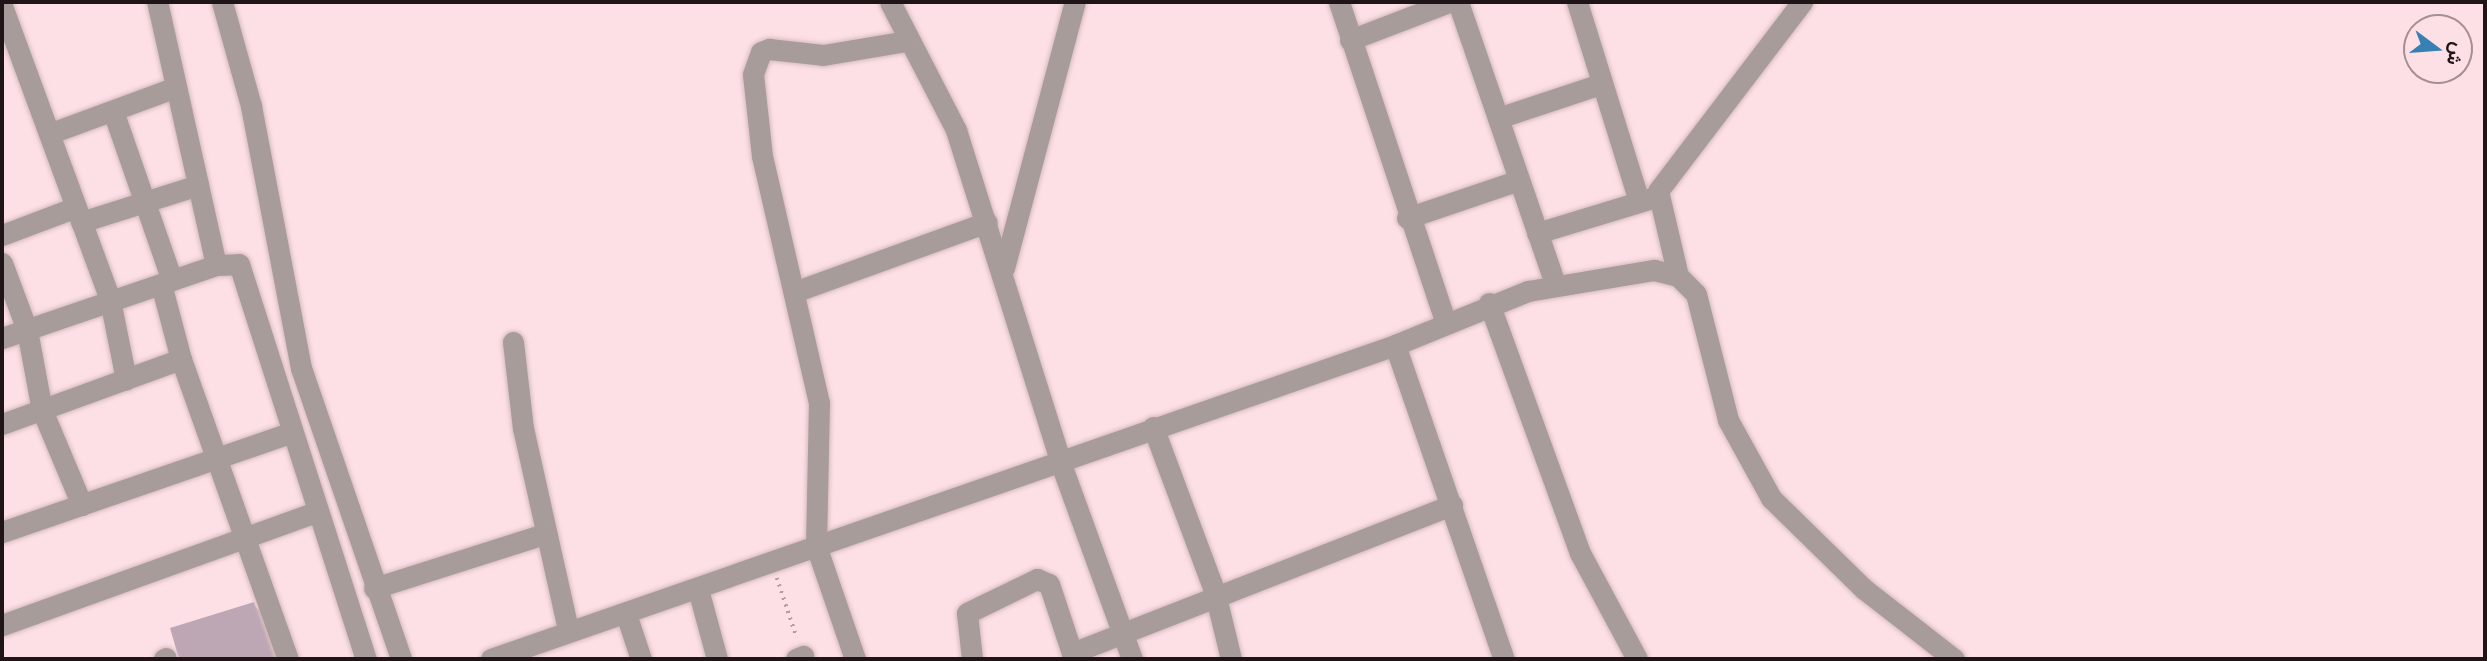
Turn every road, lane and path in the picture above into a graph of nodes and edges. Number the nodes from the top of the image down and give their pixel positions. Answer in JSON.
{"nodes":[{"id":1,"x":158,"y":2,"type":"edge"},
{"id":2,"x":222,"y":2,"type":"edge"},
{"id":3,"x":890,"y":2,"type":"edge"},
{"id":4,"x":1075,"y":2,"type":"edge"},
{"id":5,"x":1339,"y":2,"type":"edge"},
{"id":6,"x":1449,"y":2,"type":"edge"},
{"id":7,"x":1458,"y":2,"type":"edge"},
{"id":8,"x":1577,"y":2,"type":"edge"},
{"id":9,"x":1802,"y":2,"type":"edge"},
{"id":10,"x":5,"y":8,"type":"edge"},
{"id":11,"x":1350,"y":40,"type":"junction"},
{"id":12,"x":908,"y":41,"type":"junction"},
{"id":13,"x":1601,"y":84,"type":"junction"},
{"id":14,"x":176,"y":88,"type":"junction"},
{"id":15,"x":113,"y":111,"type":"junction"},
{"id":16,"x":1498,"y":118,"type":"junction"},
{"id":17,"x":51,"y":134,"type":"junction"},
{"id":18,"x":1519,"y":180,"type":"junction"},
{"id":19,"x":198,"y":185,"type":"junction"},
{"id":20,"x":1648,"y":199,"type":"junction"},
{"id":21,"x":142,"y":203,"type":"junction"},
{"id":22,"x":79,"y":215,"type":"junction"},
{"id":23,"x":1407,"y":218,"type":"junction"},
{"id":24,"x":988,"y":222,"type":"junction"},
{"id":25,"x":1537,"y":233,"type":"junction"},
{"id":26,"x":2,"y":235,"type":"edge"},
{"id":27,"x":2,"y":263,"type":"edge"},
{"id":28,"x":216,"y":265,"type":"junction"},
{"id":29,"x":1003,"y":268,"type":"junction"},
{"id":30,"x":1678,"y":276,"type":"junction"},
{"id":31,"x":167,"y":282,"type":"junction"},
{"id":32,"x":1556,"y":286,"type":"junction"},
{"id":33,"x":794,"y":292,"type":"junction"},
{"id":34,"x":110,"y":300,"type":"junction"},
{"id":35,"x":1489,"y":303,"type":"junction"},
{"id":36,"x":1445,"y":320,"type":"junction"},
{"id":37,"x":27,"y":330,"type":"junction"},
{"id":38,"x":2,"y":338,"type":"edge"},
{"id":39,"x":513,"y":342,"type":"dead end"},
{"id":40,"x":1395,"y":345,"type":"junction"},
{"id":41,"x":181,"y":359,"type":"junction"},
{"id":42,"x":126,"y":379,"type":"junction"},
{"id":43,"x":42,"y":410,"type":"junction"},
{"id":44,"x":2,"y":424,"type":"edge"},
{"id":45,"x":1153,"y":427,"type":"junction"},
{"id":46,"x":290,"y":433,"type":"junction"},
{"id":47,"x":218,"y":458,"type":"junction"},
{"id":48,"x":1061,"y":464,"type":"junction"},
{"id":49,"x":82,"y":505,"type":"junction"},
{"id":50,"x":1452,"y":505,"type":"junction"},
{"id":51,"x":316,"y":512,"type":"junction"},
{"id":52,"x":2,"y":532,"type":"edge"},
{"id":53,"x":544,"y":534,"type":"junction"},
{"id":54,"x":248,"y":540,"type":"junction"},
{"id":55,"x":816,"y":546,"type":"junction"},
{"id":56,"x":772,"y":560,"type":"junction"},
{"id":57,"x":374,"y":588,"type":"junction"},
{"id":58,"x":698,"y":589,"type":"junction"},
{"id":59,"x":1214,"y":593,"type":"junction"},
{"id":60,"x":626,"y":614,"type":"junction"},
{"id":61,"x":2,"y":625,"type":"edge"},
{"id":62,"x":568,"y":630,"type":"junction"},
{"id":63,"x":1122,"y":631,"type":"junction"},
{"id":64,"x":1073,"y":656,"type":"edge"},
{"id":65,"x":799,"y":658,"type":"edge"},
{"id":66,"x":288,"y":659,"type":"edge"},
{"id":67,"x":366,"y":659,"type":"edge"},
{"id":68,"x":401,"y":659,"type":"edge"},
{"id":69,"x":492,"y":659,"type":"edge"},
{"id":70,"x":641,"y":659,"type":"edge"},
{"id":71,"x":718,"y":659,"type":"edge"},
{"id":72,"x":855,"y":659,"type":"edge"},
{"id":73,"x":972,"y":659,"type":"edge"},
{"id":74,"x":1132,"y":659,"type":"edge"},
{"id":75,"x":1231,"y":659,"type":"edge"},
{"id":76,"x":1504,"y":659,"type":"edge"},
{"id":77,"x":1637,"y":659,"type":"edge"},
{"id":78,"x":1954,"y":659,"type":"edge"}],
"edges":[{"from":1,"to":14,"type":"street"},
{"from":2,"to":57,"type":"street"},
{"from":3,"to":12,"type":"street"},
{"from":4,"to":29,"type":"street"},
{"from":5,"to":11,"type":"street"},
{"from":6,"to":11,"type":"street"},
{"from":7,"to":16,"type":"street"},
{"from":8,"to":13,"type":"street"},
{"from":9,"to":20,"type":"street"},
{"from":10,"to":17,"type":"street"},
{"from":11,"to":23,"type":"street"},
{"from":12,"to":24,"type":"street"},
{"from":12,"to":33,"type":"street"},
{"from":13,"to":16,"type":"street"},
{"from":13,"to":20,"type":"street"},
{"from":14,"to":15,"type":"street"},
{"from":14,"to":19,"type":"street"},
{"from":15,"to":17,"type":"street"},
{"from":15,"to":21,"type":"street"},
{"from":16,"to":18,"type":"street"},
{"from":17,"to":22,"type":"street"},
{"from":18,"to":23,"type":"street"},
{"from":18,"to":25,"type":"street"},
{"from":19,"to":21,"type":"street"},
{"from":19,"to":28,"type":"street"},
{"from":20,"to":25,"type":"street"},
{"from":20,"to":30,"type":"street"},
{"from":21,"to":22,"type":"street"},
{"from":21,"to":31,"type":"street"},
{"from":22,"to":26,"type":"street"},
{"from":22,"to":34,"type":"street"},
{"from":23,"to":36,"type":"street"},
{"from":24,"to":29,"type":"street"},
{"from":24,"to":33,"type":"street"},
{"from":25,"to":32,"type":"street"},
{"from":27,"to":37,"type":"street"},
{"from":28,"to":31,"type":"street"},
{"from":28,"to":46,"type":"street"},
{"from":29,"to":48,"type":"street"},
{"from":30,"to":32,"type":"street"},
{"from":30,"to":78,"type":"street"},
{"from":31,"to":34,"type":"street"},
{"from":31,"to":41,"type":"street"},
{"from":32,"to":35,"type":"street"},
{"from":33,"to":55,"type":"street"},
{"from":34,"to":37,"type":"street"},
{"from":34,"to":42,"type":"street"},
{"from":35,"to":36,"type":"street"},
{"from":35,"to":77,"type":"street"},
{"from":36,"to":40,"type":"street"},
{"from":37,"to":38,"type":"street"},
{"from":37,"to":43,"type":"street"},
{"from":39,"to":53,"type":"street"},
{"from":40,"to":45,"type":"street"},
{"from":40,"to":50,"type":"street"},
{"from":41,"to":42,"type":"street"},
{"from":41,"to":47,"type":"street"},
{"from":42,"to":43,"type":"street"},
{"from":43,"to":44,"type":"street"},
{"from":43,"to":49,"type":"street"},
{"from":45,"to":48,"type":"street"},
{"from":45,"to":59,"type":"street"},
{"from":46,"to":47,"type":"street"},
{"from":46,"to":51,"type":"street"},
{"from":47,"to":49,"type":"street"},
{"from":47,"to":54,"type":"street"},
{"from":48,"to":55,"type":"street"},
{"from":48,"to":63,"type":"street"},
{"from":49,"to":52,"type":"street"},
{"from":50,"to":59,"type":"street"},
{"from":50,"to":76,"type":"street"},
{"from":51,"to":54,"type":"street"},
{"from":51,"to":67,"type":"street"},
{"from":53,"to":57,"type":"street"},
{"from":53,"to":62,"type":"street"},
{"from":54,"to":61,"type":"street"},
{"from":54,"to":66,"type":"street"},
{"from":55,"to":56,"type":"street"},
{"from":55,"to":72,"type":"street"},
{"from":56,"to":58,"type":"street"},
{"from":56,"to":65,"type":"path"},
{"from":57,"to":68,"type":"street"},
{"from":58,"to":60,"type":"street"},
{"from":58,"to":71,"type":"street"},
{"from":59,"to":63,"type":"street"},
{"from":59,"to":75,"type":"street"},
{"from":60,"to":62,"type":"street"},
{"from":60,"to":70,"type":"street"},
{"from":62,"to":69,"type":"street"},
{"from":63,"to":64,"type":"street"},
{"from":63,"to":74,"type":"street"},
{"from":64,"to":73,"type":"street"}]}
